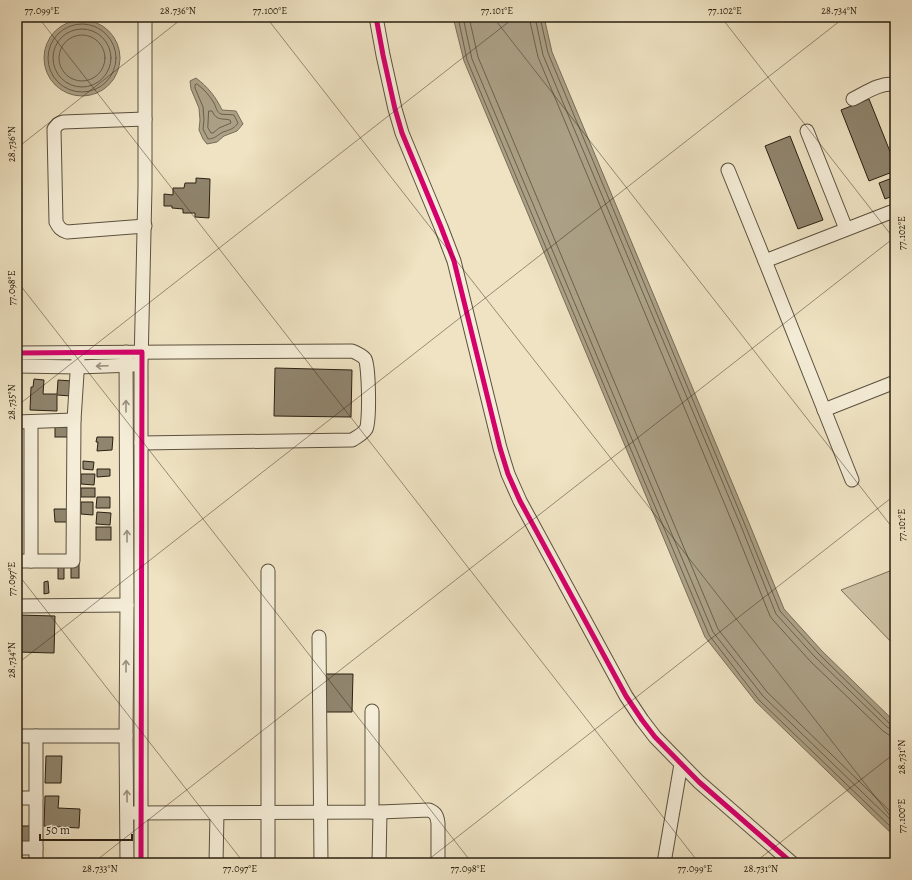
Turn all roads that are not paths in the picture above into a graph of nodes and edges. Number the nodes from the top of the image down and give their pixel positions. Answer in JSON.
{"nodes":[{"id":1,"x":145,"y":17,"type":"edge"},
{"id":2,"x":376,"y":17,"type":"edge"},
{"id":3,"x":895,"y":84,"type":"edge"},
{"id":4,"x":853,"y":99,"type":"dead end"},
{"id":5,"x":145,"y":119,"type":"junction"},
{"id":6,"x":807,"y":130,"type":"dead end"},
{"id":7,"x":728,"y":170,"type":"dead end"},
{"id":8,"x":895,"y":211,"type":"edge"},
{"id":9,"x":145,"y":226,"type":"junction"},
{"id":10,"x":846,"y":229,"type":"junction"},
{"id":11,"x":765,"y":261,"type":"junction"},
{"id":12,"x":126,"y":352,"type":"junction"},
{"id":13,"x":142,"y":352,"type":"junction"},
{"id":14,"x":17,"y":353,"type":"edge"},
{"id":15,"x":78,"y":353,"type":"junction"},
{"id":16,"x":126,"y":365,"type":"junction"},
{"id":17,"x":141,"y":365,"type":"junction"},
{"id":18,"x":17,"y":366,"type":"edge"},
{"id":19,"x":78,"y":367,"type":"junction"},
{"id":20,"x":895,"y":382,"type":"edge"},
{"id":21,"x":824,"y":410,"type":"junction"},
{"id":22,"x":74,"y":420,"type":"junction"},
{"id":23,"x":17,"y":422,"type":"edge"},
{"id":24,"x":30,"y":422,"type":"junction"},
{"id":25,"x":142,"y":443,"type":"junction"},
{"id":26,"x":852,"y":480,"type":"dead end"},
{"id":27,"x":17,"y":561,"type":"edge"},
{"id":28,"x":30,"y":561,"type":"junction"},
{"id":29,"x":268,"y":571,"type":"dead end"},
{"id":30,"x":127,"y":605,"type":"junction"},
{"id":31,"x":17,"y":606,"type":"edge"},
{"id":32,"x":320,"y":637,"type":"dead end"},
{"id":33,"x":372,"y":711,"type":"dead end"},
{"id":34,"x":17,"y":736,"type":"edge"},
{"id":35,"x":36,"y":736,"type":"junction"},
{"id":36,"x":126,"y":736,"type":"junction"},
{"id":37,"x":681,"y":764,"type":"junction"},
{"id":38,"x":17,"y":798,"type":"edge"},
{"id":39,"x":36,"y":798,"type":"junction"},
{"id":40,"x":268,"y":812,"type":"junction"},
{"id":41,"x":320,"y":812,"type":"junction"},
{"id":42,"x":376,"y":812,"type":"junction"},
{"id":43,"x":127,"y":813,"type":"junction"},
{"id":44,"x":141,"y":813,"type":"junction"},
{"id":45,"x":217,"y":813,"type":"junction"},
{"id":46,"x":17,"y":848,"type":"edge"},
{"id":47,"x":36,"y":848,"type":"junction"},
{"id":48,"x":36,"y":863,"type":"edge"},
{"id":49,"x":127,"y":863,"type":"edge"},
{"id":50,"x":141,"y":863,"type":"edge"},
{"id":51,"x":216,"y":863,"type":"edge"},
{"id":52,"x":268,"y":863,"type":"edge"},
{"id":53,"x":321,"y":863,"type":"edge"},
{"id":54,"x":379,"y":863,"type":"edge"},
{"id":55,"x":438,"y":863,"type":"edge"},
{"id":56,"x":664,"y":863,"type":"edge"},
{"id":57,"x":792,"y":863,"type":"edge"}],
"edges":[{"from":1,"to":5,"type":"street"},
{"from":2,"to":37,"type":"street"},
{"from":3,"to":4,"type":"street"},
{"from":5,"to":9,"type":"street"},
{"from":5,"to":9,"type":"street"},
{"from":6,"to":10,"type":"street"},
{"from":7,"to":11,"type":"street"},
{"from":8,"to":10,"type":"street"},
{"from":9,"to":13,"type":"street"},
{"from":10,"to":11,"type":"street"},
{"from":11,"to":21,"type":"street"},
{"from":12,"to":13,"type":"street"},
{"from":12,"to":15,"type":"street"},
{"from":12,"to":16,"type":"street"},
{"from":13,"to":17,"type":"street"},
{"from":13,"to":25,"type":"street"},
{"from":14,"to":15,"type":"street"},
{"from":15,"to":19,"type":"street"},
{"from":16,"to":17,"type":"street"},
{"from":16,"to":19,"type":"street","one_way":true},
{"from":30,"to":16,"type":"street","one_way":true},
{"from":17,"to":25,"type":"street"},
{"from":18,"to":19,"type":"street"},
{"from":19,"to":22,"type":"street"},
{"from":20,"to":21,"type":"street"},
{"from":21,"to":26,"type":"street"},
{"from":22,"to":24,"type":"street"},
{"from":22,"to":28,"type":"street"},
{"from":23,"to":24,"type":"street"},
{"from":24,"to":28,"type":"street"},
{"from":25,"to":44,"type":"street"},
{"from":27,"to":28,"type":"street"},
{"from":29,"to":40,"type":"street"},
{"from":30,"to":31,"type":"street"},
{"from":36,"to":30,"type":"street","one_way":true},
{"from":32,"to":41,"type":"street"},
{"from":33,"to":42,"type":"street"},
{"from":34,"to":35,"type":"street"},
{"from":35,"to":36,"type":"street"},
{"from":35,"to":39,"type":"street"},
{"from":43,"to":36,"type":"street","one_way":true},
{"from":37,"to":56,"type":"street"},
{"from":37,"to":57,"type":"street"},
{"from":38,"to":39,"type":"street"},
{"from":39,"to":47,"type":"street"},
{"from":40,"to":41,"type":"street"},
{"from":40,"to":45,"type":"street"},
{"from":40,"to":52,"type":"street"},
{"from":41,"to":42,"type":"street"},
{"from":41,"to":53,"type":"street"},
{"from":42,"to":54,"type":"street"},
{"from":42,"to":55,"type":"street"},
{"from":43,"to":44,"type":"street"},
{"from":43,"to":49,"type":"street"},
{"from":44,"to":45,"type":"street"},
{"from":44,"to":50,"type":"street"},
{"from":45,"to":51,"type":"street"},
{"from":46,"to":47,"type":"street"},
{"from":47,"to":48,"type":"street"}]}
